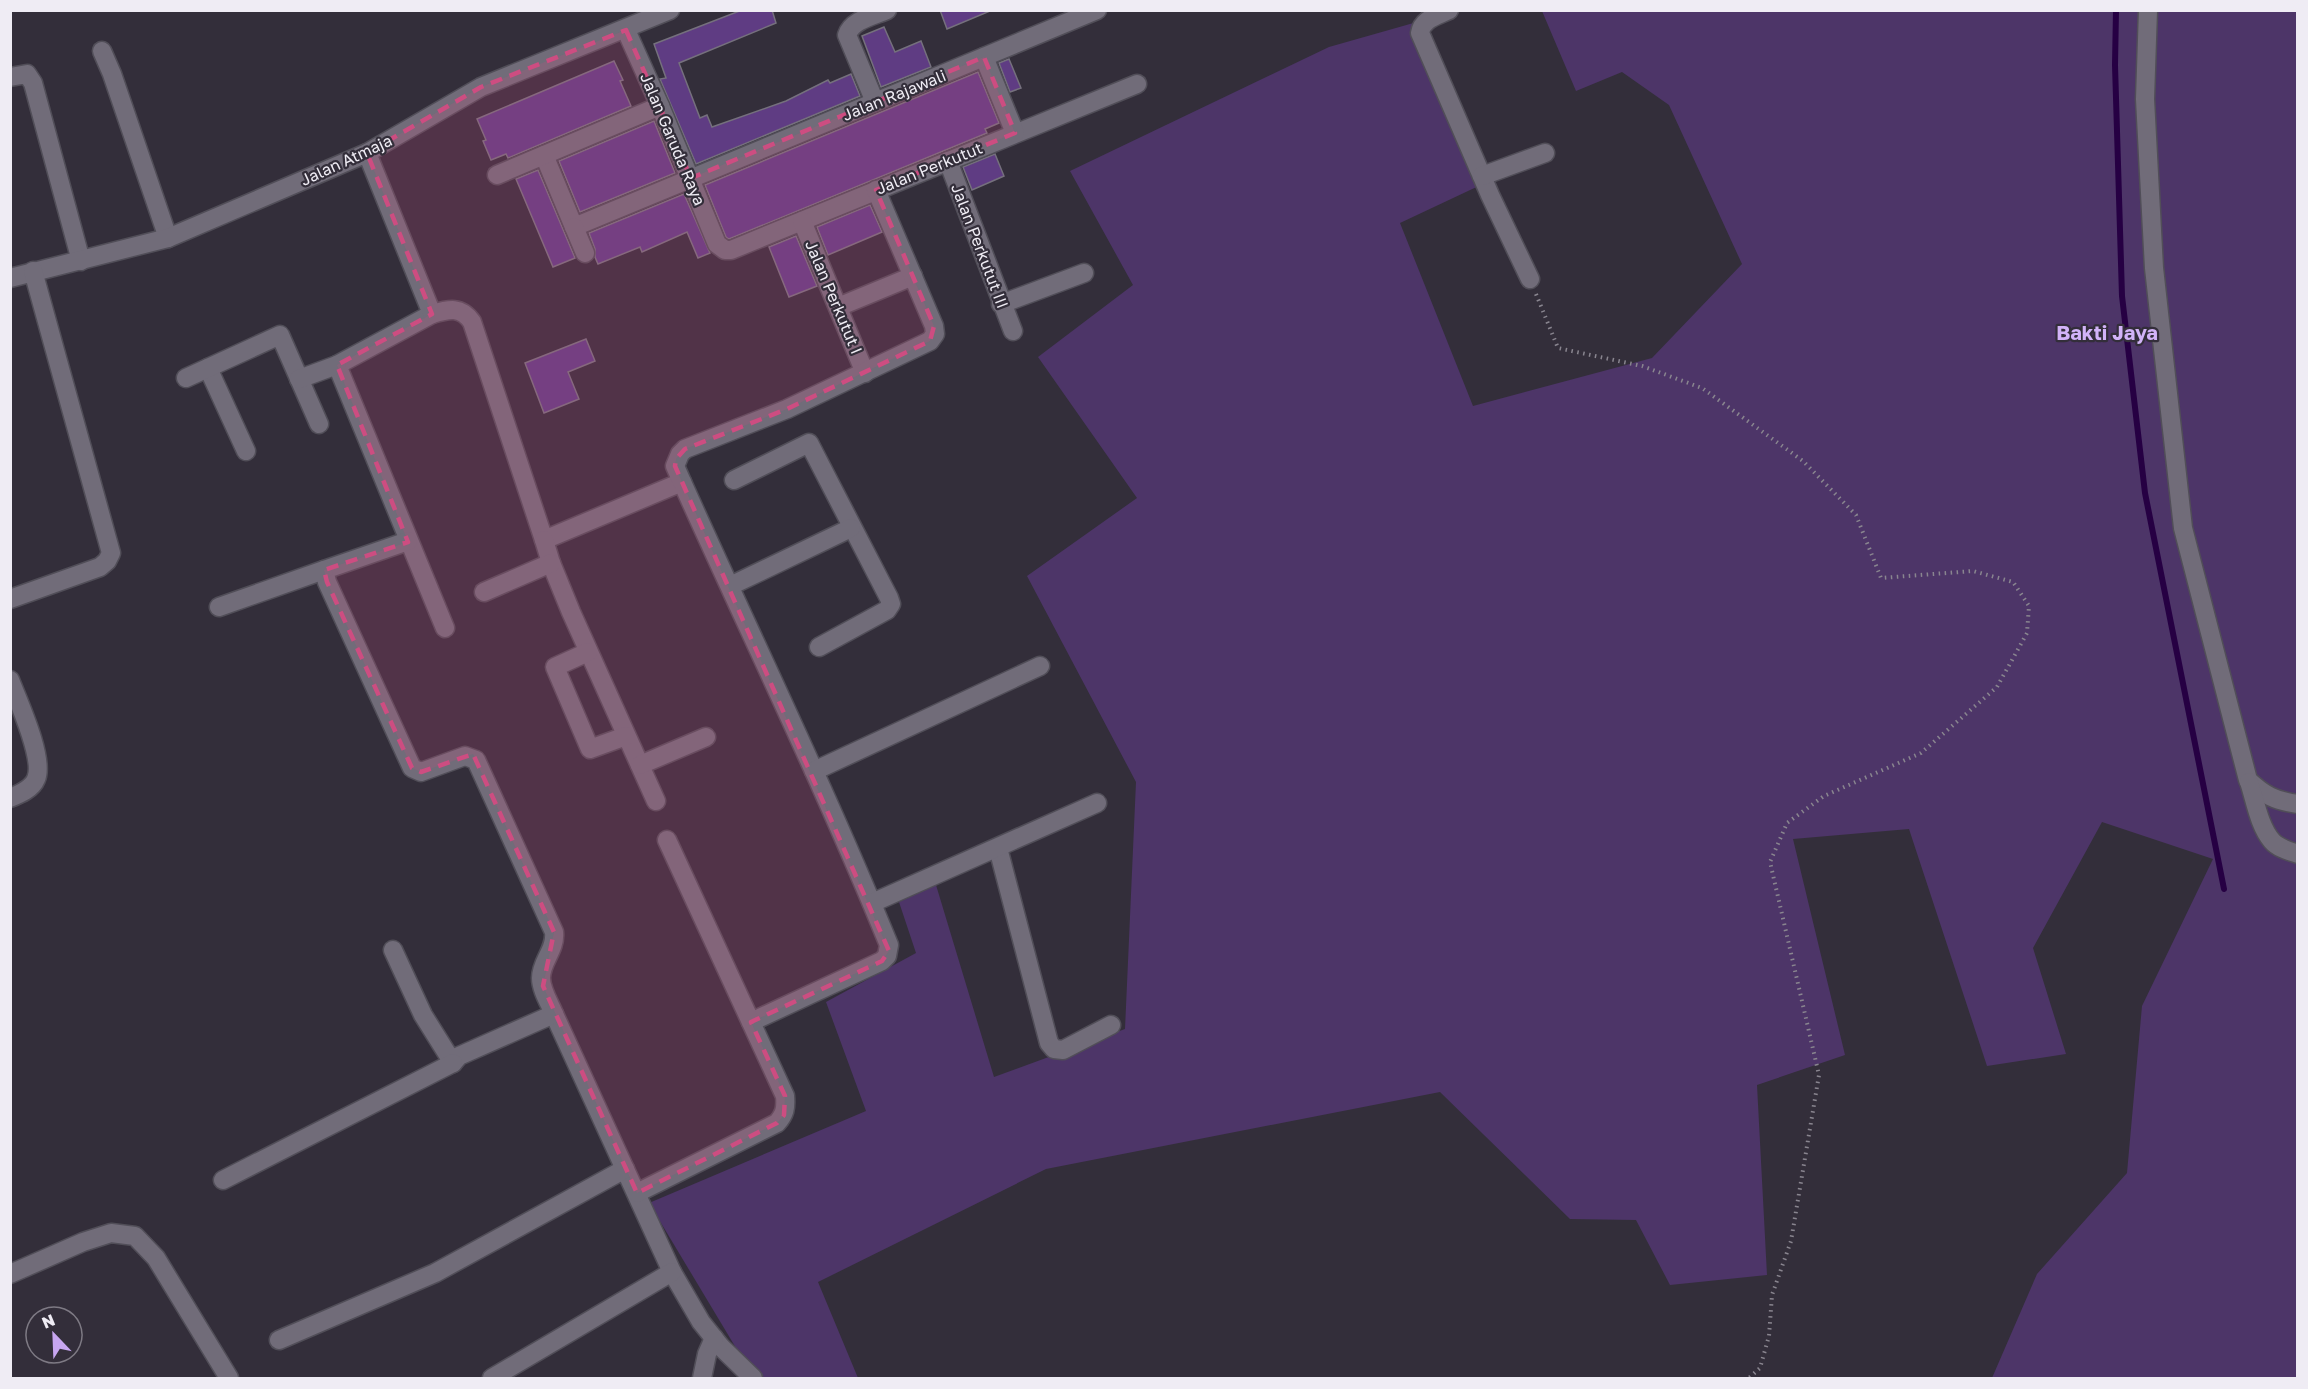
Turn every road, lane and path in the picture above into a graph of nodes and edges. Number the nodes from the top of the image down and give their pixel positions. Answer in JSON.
{"nodes":[{"id":1,"x":670,"y":10,"type":"edge"},
{"id":2,"x":887,"y":10,"type":"edge"},
{"id":3,"x":1096,"y":10,"type":"edge"},
{"id":4,"x":1449,"y":10,"type":"edge"},
{"id":5,"x":2148,"y":10,"type":"edge"},
{"id":6,"x":626,"y":30,"type":"junction"},
{"id":7,"x":102,"y":51,"type":"dead end"},
{"id":8,"x":984,"y":57,"type":"junction"},
{"id":9,"x":10,"y":77,"type":"edge"},
{"id":10,"x":1137,"y":84,"type":"dead end"},
{"id":11,"x":875,"y":102,"type":"junction"},
{"id":12,"x":660,"y":106,"type":"junction"},
{"id":13,"x":1015,"y":133,"type":"junction"},
{"id":14,"x":367,"y":153,"type":"junction"},
{"id":15,"x":1545,"y":153,"type":"dead end"},
{"id":16,"x":544,"y":155,"type":"junction"},
{"id":17,"x":948,"y":161,"type":"junction"},
{"id":18,"x":497,"y":175,"type":"dead end"},
{"id":19,"x":1482,"y":176,"type":"junction"},
{"id":20,"x":691,"y":178,"type":"junction"},
{"id":21,"x":876,"y":190,"type":"junction"},
{"id":22,"x":802,"y":220,"type":"junction"},
{"id":23,"x":574,"y":226,"type":"junction"},
{"id":24,"x":168,"y":238,"type":"junction"},
{"id":25,"x":721,"y":248,"type":"joint"},
{"id":26,"x":585,"y":253,"type":"dead end"},
{"id":27,"x":81,"y":261,"type":"junction"},
{"id":28,"x":33,"y":271,"type":"junction"},
{"id":29,"x":1084,"y":273,"type":"dead end"},
{"id":30,"x":913,"y":276,"type":"junction"},
{"id":31,"x":10,"y":278,"type":"edge"},
{"id":32,"x":1530,"y":279,"type":"joint"},
{"id":33,"x":1001,"y":304,"type":"junction"},
{"id":34,"x":838,"y":307,"type":"junction"},
{"id":35,"x":432,"y":314,"type":"junction"},
{"id":36,"x":1013,"y":331,"type":"dead end"},
{"id":37,"x":337,"y":365,"type":"junction"},
{"id":38,"x":208,"y":368,"type":"junction"},
{"id":39,"x":865,"y":373,"type":"junction"},
{"id":40,"x":186,"y":378,"type":"dead end"},
{"id":41,"x":299,"y":380,"type":"junction"},
{"id":42,"x":319,"y":424,"type":"dead end"},
{"id":43,"x":246,"y":451,"type":"dead end"},
{"id":44,"x":734,"y":480,"type":"dead end"},
{"id":45,"x":682,"y":482,"type":"junction"},
{"id":46,"x":851,"y":528,"type":"junction"},
{"id":47,"x":544,"y":540,"type":"junction"},
{"id":48,"x":408,"y":541,"type":"junction"},
{"id":49,"x":551,"y":563,"type":"junction"},
{"id":50,"x":324,"y":570,"type":"junction"},
{"id":51,"x":730,"y":586,"type":"junction"},
{"id":52,"x":484,"y":592,"type":"dead end"},
{"id":53,"x":10,"y":599,"type":"edge"},
{"id":54,"x":219,"y":607,"type":"dead end"},
{"id":55,"x":445,"y":628,"type":"dead end"},
{"id":56,"x":819,"y":647,"type":"dead end"},
{"id":57,"x":588,"y":652,"type":"junction"},
{"id":58,"x":1040,"y":666,"type":"dead end"},
{"id":59,"x":10,"y":680,"type":"edge"},
{"id":60,"x":626,"y":736,"type":"junction"},
{"id":61,"x":706,"y":737,"type":"dead end"},
{"id":62,"x":640,"y":765,"type":"junction"},
{"id":63,"x":814,"y":771,"type":"junction"},
{"id":64,"x":2248,"y":780,"type":"junction"},
{"id":65,"x":10,"y":798,"type":"edge"},
{"id":66,"x":656,"y":801,"type":"dead end"},
{"id":67,"x":1097,"y":803,"type":"dead end"},
{"id":68,"x":2298,"y":804,"type":"edge"},
{"id":69,"x":667,"y":840,"type":"dead end"},
{"id":70,"x":998,"y":848,"type":"junction"},
{"id":71,"x":2298,"y":854,"type":"edge"},
{"id":72,"x":872,"y":903,"type":"junction"},
{"id":73,"x":393,"y":950,"type":"dead end"},
{"id":74,"x":554,"y":1014,"type":"junction"},
{"id":75,"x":751,"y":1022,"type":"junction"},
{"id":76,"x":1111,"y":1025,"type":"dead end"},
{"id":77,"x":453,"y":1063,"type":"junction"},
{"id":78,"x":626,"y":1169,"type":"junction"},
{"id":79,"x":223,"y":1180,"type":"dead end"},
{"id":80,"x":637,"y":1193,"type":"junction"},
{"id":81,"x":672,"y":1272,"type":"junction"},
{"id":82,"x":10,"y":1274,"type":"edge"},
{"id":83,"x":714,"y":1338,"type":"junction"},
{"id":84,"x":279,"y":1340,"type":"dead end"},
{"id":85,"x":229,"y":1378,"type":"edge"},
{"id":86,"x":492,"y":1378,"type":"edge"},
{"id":87,"x":702,"y":1378,"type":"edge"},
{"id":88,"x":753,"y":1378,"type":"edge"},
{"id":89,"x":1749,"y":1378,"type":"edge"}],
"edges":[{"from":1,"to":6,"type":"street","name":"Jalan Atmaja"},
{"from":2,"to":11,"type":"street"},
{"from":3,"to":8,"type":"street","name":"Jalan Rajawali"},
{"from":4,"to":19,"type":"street"},
{"from":5,"to":64,"type":"street"},
{"from":6,"to":12,"type":"street","name":"Jalan Garuda Raya"},
{"from":6,"to":14,"type":"street","name":"Jalan Atmaja"},
{"from":7,"to":24,"type":"street"},
{"from":8,"to":11,"type":"street","name":"Jalan Rajawali"},
{"from":8,"to":13,"type":"street"},
{"from":9,"to":27,"type":"street"},
{"from":10,"to":13,"type":"street","name":"Jalan Perkutut"},
{"from":11,"to":20,"type":"street","name":"Jalan Rajawali"},
{"from":12,"to":16,"type":"street"},
{"from":12,"to":20,"type":"street","name":"Jalan Garuda Raya"},
{"from":13,"to":17,"type":"street","name":"Jalan Perkutut"},
{"from":14,"to":24,"type":"street","name":"Jalan Atmaja"},
{"from":14,"to":35,"type":"street"},
{"from":15,"to":19,"type":"street"},
{"from":16,"to":18,"type":"street"},
{"from":16,"to":23,"type":"street"},
{"from":17,"to":21,"type":"street","name":"Jalan Perkutut"},
{"from":17,"to":33,"type":"street","name":"Jalan Perkutut III"},
{"from":19,"to":32,"type":"street"},
{"from":20,"to":23,"type":"street","name":"Jalan Rajawali"},
{"from":20,"to":25,"type":"street","name":"Jalan Garuda Raya"},
{"from":21,"to":22,"type":"street","name":"Jalan Perkutut"},
{"from":21,"to":30,"type":"street"},
{"from":22,"to":25,"type":"street","name":"Jalan Perkutut"},
{"from":22,"to":34,"type":"street","name":"Jalan Perkutut I"},
{"from":23,"to":26,"type":"street"},
{"from":24,"to":27,"type":"street","name":"Jalan Atmaja"},
{"from":27,"to":28,"type":"street","name":"Jalan Atmaja"},
{"from":28,"to":31,"type":"street","name":"Jalan Atmaja"},
{"from":28,"to":53,"type":"street"},
{"from":29,"to":33,"type":"street"},
{"from":30,"to":34,"type":"street"},
{"from":30,"to":39,"type":"street"},
{"from":32,"to":89,"type":"path"},
{"from":33,"to":36,"type":"street","name":"Jalan Perkutut III"},
{"from":34,"to":39,"type":"street","name":"Jalan Perkutut I"},
{"from":35,"to":37,"type":"street"},
{"from":35,"to":47,"type":"street"},
{"from":37,"to":41,"type":"street"},
{"from":37,"to":48,"type":"street"},
{"from":38,"to":40,"type":"street"},
{"from":38,"to":41,"type":"street"},
{"from":38,"to":43,"type":"street"},
{"from":39,"to":45,"type":"street"},
{"from":41,"to":42,"type":"street"},
{"from":44,"to":46,"type":"street"},
{"from":45,"to":47,"type":"street"},
{"from":45,"to":51,"type":"street"},
{"from":46,"to":51,"type":"street"},
{"from":46,"to":56,"type":"street"},
{"from":47,"to":49,"type":"street"},
{"from":48,"to":50,"type":"street"},
{"from":48,"to":55,"type":"street"},
{"from":49,"to":52,"type":"street"},
{"from":49,"to":57,"type":"street"},
{"from":50,"to":54,"type":"street"},
{"from":50,"to":74,"type":"street"},
{"from":51,"to":63,"type":"street"},
{"from":57,"to":60,"type":"street"},
{"from":57,"to":60,"type":"street"},
{"from":58,"to":63,"type":"street"},
{"from":59,"to":65,"type":"street"},
{"from":60,"to":62,"type":"street"},
{"from":61,"to":62,"type":"street"},
{"from":62,"to":66,"type":"street"},
{"from":63,"to":72,"type":"street"},
{"from":64,"to":68,"type":"street"},
{"from":64,"to":71,"type":"street"},
{"from":67,"to":70,"type":"street"},
{"from":69,"to":75,"type":"street"},
{"from":70,"to":72,"type":"street"},
{"from":70,"to":76,"type":"street"},
{"from":72,"to":75,"type":"street"},
{"from":73,"to":77,"type":"street"},
{"from":74,"to":77,"type":"street"},
{"from":74,"to":78,"type":"street"},
{"from":75,"to":80,"type":"street"},
{"from":77,"to":79,"type":"street"},
{"from":78,"to":80,"type":"street"},
{"from":78,"to":84,"type":"street"},
{"from":80,"to":81,"type":"street"},
{"from":81,"to":83,"type":"street"},
{"from":81,"to":86,"type":"street"},
{"from":82,"to":85,"type":"street"},
{"from":83,"to":87,"type":"street"},
{"from":83,"to":88,"type":"street"}]}
